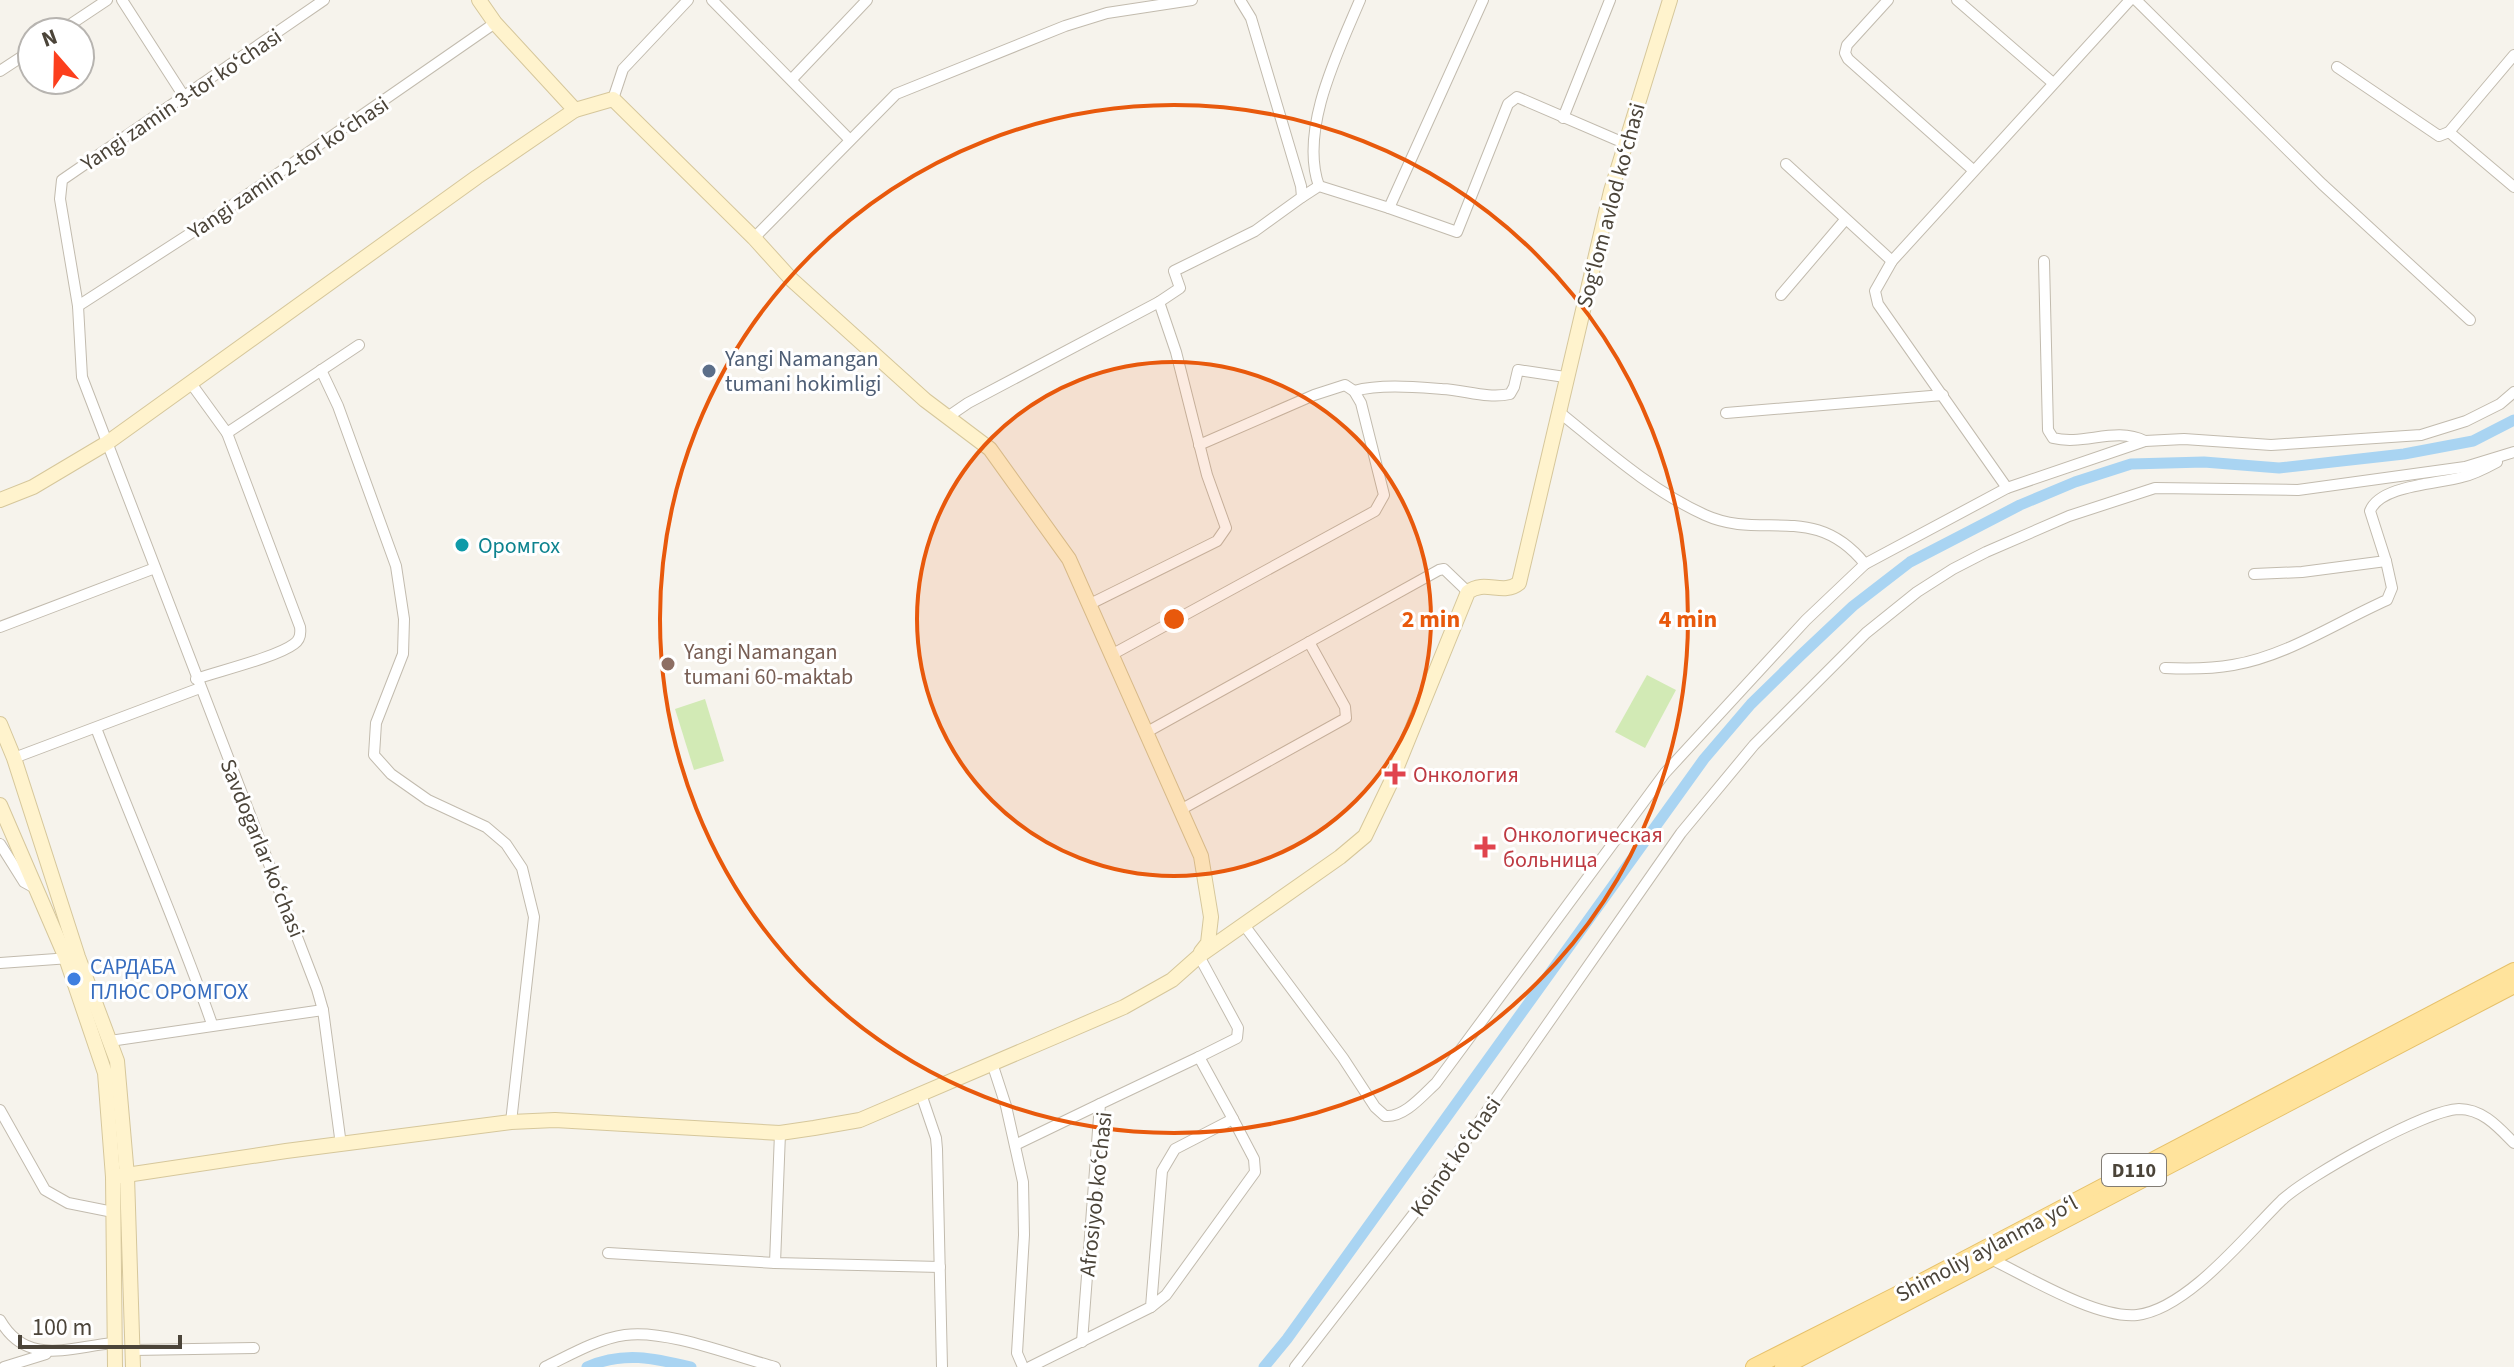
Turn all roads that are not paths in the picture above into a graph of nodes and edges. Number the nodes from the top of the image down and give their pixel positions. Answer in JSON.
{"nodes":[{"id":1,"x":107,"y":0,"type":"edge"},
{"id":2,"x":122,"y":0,"type":"edge"},
{"id":3,"x":324,"y":0,"type":"edge"},
{"id":4,"x":479,"y":0,"type":"edge"},
{"id":5,"x":688,"y":0,"type":"edge"},
{"id":6,"x":712,"y":0,"type":"edge"},
{"id":7,"x":867,"y":0,"type":"edge"},
{"id":8,"x":1112,"y":0,"type":"edge"},
{"id":9,"x":1192,"y":0,"type":"edge"},
{"id":10,"x":1240,"y":0,"type":"edge"},
{"id":11,"x":1360,"y":0,"type":"edge"},
{"id":12,"x":1483,"y":0,"type":"edge"},
{"id":13,"x":1610,"y":0,"type":"edge"},
{"id":14,"x":1670,"y":0,"type":"edge"},
{"id":15,"x":1888,"y":0,"type":"edge"},
{"id":16,"x":1957,"y":0,"type":"edge"},
{"id":17,"x":2133,"y":0,"type":"edge"},
{"id":18,"x":1107,"y":13,"type":"junction"},
{"id":19,"x":83,"y":16,"type":"edge"},
{"id":20,"x":495,"y":23,"type":"junction"},
{"id":21,"x":2514,"y":55,"type":"edge"},
{"id":22,"x":2337,"y":67,"type":"dead end"},
{"id":23,"x":792,"y":79,"type":"junction"},
{"id":24,"x":2053,"y":83,"type":"junction"},
{"id":25,"x":185,"y":98,"type":"junction"},
{"id":26,"x":613,"y":99,"type":"junction"},
{"id":27,"x":575,"y":110,"type":"junction"},
{"id":28,"x":1563,"y":118,"type":"junction"},
{"id":29,"x":2449,"y":132,"type":"junction"},
{"id":30,"x":850,"y":140,"type":"junction"},
{"id":31,"x":1624,"y":143,"type":"junction"},
{"id":32,"x":1786,"y":164,"type":"dead end"},
{"id":33,"x":1973,"y":170,"type":"junction"},
{"id":34,"x":1319,"y":186,"type":"junction"},
{"id":35,"x":2514,"y":187,"type":"edge"},
{"id":36,"x":1302,"y":197,"type":"junction"},
{"id":37,"x":1389,"y":208,"type":"junction"},
{"id":38,"x":1845,"y":220,"type":"junction"},
{"id":39,"x":754,"y":238,"type":"junction"},
{"id":40,"x":1892,"y":261,"type":"junction"},
{"id":41,"x":2044,"y":261,"type":"dead end"},
{"id":42,"x":1781,"y":295,"type":"dead end"},
{"id":43,"x":1159,"y":302,"type":"junction"},
{"id":44,"x":78,"y":306,"type":"junction"},
{"id":45,"x":2470,"y":320,"type":"dead end"},
{"id":46,"x":359,"y":345,"type":"dead end"},
{"id":47,"x":321,"y":370,"type":"junction"},
{"id":48,"x":1565,"y":377,"type":"junction"},
{"id":49,"x":190,"y":382,"type":"junction"},
{"id":50,"x":1354,"y":391,"type":"junction"},
{"id":51,"x":2514,"y":392,"type":"edge"},
{"id":52,"x":1943,"y":395,"type":"junction"},
{"id":53,"x":1559,"y":412,"type":"junction"},
{"id":54,"x":1726,"y":413,"type":"dead end"},
{"id":55,"x":949,"y":416,"type":"junction"},
{"id":56,"x":227,"y":433,"type":"junction"},
{"id":57,"x":2145,"y":441,"type":"junction"},
{"id":58,"x":107,"y":443,"type":"junction"},
{"id":59,"x":1199,"y":445,"type":"junction"},
{"id":60,"x":2514,"y":453,"type":"edge"},
{"id":61,"x":2007,"y":488,"type":"junction"},
{"id":62,"x":0,"y":500,"type":"edge"},
{"id":63,"x":2386,"y":561,"type":"junction"},
{"id":64,"x":1865,"y":564,"type":"junction"},
{"id":65,"x":155,"y":568,"type":"junction"},
{"id":66,"x":2254,"y":574,"type":"dead end"},
{"id":67,"x":1468,"y":592,"type":"junction"},
{"id":68,"x":1090,"y":604,"type":"junction"},
{"id":69,"x":0,"y":627,"type":"edge"},
{"id":70,"x":1309,"y":642,"type":"junction"},
{"id":71,"x":1113,"y":654,"type":"junction"},
{"id":72,"x":2165,"y":668,"type":"dead end"},
{"id":73,"x":198,"y":683,"type":"junction"},
{"id":74,"x":0,"y":724,"type":"edge"},
{"id":75,"x":96,"y":728,"type":"junction"},
{"id":76,"x":1147,"y":732,"type":"junction"},
{"id":77,"x":14,"y":758,"type":"junction"},
{"id":78,"x":0,"y":805,"type":"edge"},
{"id":79,"x":1182,"y":809,"type":"junction"},
{"id":80,"x":0,"y":844,"type":"edge"},
{"id":81,"x":37,"y":889,"type":"junction"},
{"id":82,"x":1244,"y":925,"type":"junction"},
{"id":83,"x":1199,"y":956,"type":"junction"},
{"id":84,"x":72,"y":958,"type":"junction"},
{"id":85,"x":0,"y":963,"type":"edge"},
{"id":86,"x":2514,"y":971,"type":"edge"},
{"id":87,"x":2514,"y":985,"type":"edge"},
{"id":88,"x":323,"y":1010,"type":"junction"},
{"id":89,"x":212,"y":1024,"type":"junction"},
{"id":90,"x":110,"y":1041,"type":"junction"},
{"id":91,"x":2372,"y":1053,"type":"junction"},
{"id":92,"x":1199,"y":1057,"type":"junction"},
{"id":93,"x":992,"y":1063,"type":"junction"},
{"id":94,"x":921,"y":1094,"type":"junction"},
{"id":95,"x":1100,"y":1104,"type":"junction"},
{"id":96,"x":0,"y":1110,"type":"edge"},
{"id":97,"x":1233,"y":1119,"type":"junction"},
{"id":98,"x":511,"y":1122,"type":"junction"},
{"id":99,"x":780,"y":1133,"type":"junction"},
{"id":100,"x":2514,"y":1143,"type":"edge"},
{"id":101,"x":341,"y":1145,"type":"junction"},
{"id":102,"x":1015,"y":1145,"type":"junction"},
{"id":103,"x":120,"y":1176,"type":"junction"},
{"id":104,"x":113,"y":1212,"type":"junction"},
{"id":105,"x":608,"y":1253,"type":"dead end"},
{"id":106,"x":1991,"y":1259,"type":"junction"},
{"id":107,"x":775,"y":1263,"type":"junction"},
{"id":108,"x":940,"y":1267,"type":"junction"},
{"id":109,"x":1151,"y":1307,"type":"junction"},
{"id":110,"x":0,"y":1320,"type":"edge"},
{"id":111,"x":1082,"y":1342,"type":"junction"},
{"id":112,"x":114,"y":1343,"type":"junction"},
{"id":113,"x":254,"y":1348,"type":"dead end"},
{"id":114,"x":133,"y":1350,"type":"junction"},
{"id":115,"x":48,"y":1353,"type":"junction"},
{"id":116,"x":4,"y":1367,"type":"edge"},
{"id":117,"x":115,"y":1367,"type":"edge"},
{"id":118,"x":133,"y":1367,"type":"edge"},
{"id":119,"x":545,"y":1367,"type":"edge"},
{"id":120,"x":775,"y":1367,"type":"edge"},
{"id":121,"x":942,"y":1367,"type":"edge"},
{"id":122,"x":1023,"y":1367,"type":"edge"},
{"id":123,"x":1030,"y":1367,"type":"edge"},
{"id":124,"x":1295,"y":1367,"type":"edge"},
{"id":125,"x":1754,"y":1367,"type":"edge"},
{"id":126,"x":1783,"y":1367,"type":"edge"}],
"edges":[{"from":1,"to":19,"type":"street"},
{"from":2,"to":25,"type":"street"},
{"from":3,"to":25,"type":"street","name":"Yangi zamin 3-tor koʻchasi"},
{"from":4,"to":20,"type":"street"},
{"from":5,"to":26,"type":"street"},
{"from":6,"to":23,"type":"street"},
{"from":7,"to":23,"type":"street"},
{"from":8,"to":18,"type":"street"},
{"from":9,"to":18,"type":"street"},
{"from":10,"to":36,"type":"street"},
{"from":11,"to":34,"type":"street"},
{"from":12,"to":37,"type":"street"},
{"from":13,"to":28,"type":"street"},
{"from":14,"to":31,"type":"street","name":"Sogʻlom avlod koʻchasi"},
{"from":15,"to":33,"type":"street"},
{"from":16,"to":24,"type":"street"},
{"from":17,"to":24,"type":"street"},
{"from":17,"to":45,"type":"street"},
{"from":18,"to":30,"type":"street"},
{"from":20,"to":27,"type":"street"},
{"from":20,"to":44,"type":"street","name":"Yangi zamin 2-tor koʻchasi"},
{"from":21,"to":29,"type":"street"},
{"from":22,"to":29,"type":"street"},
{"from":23,"to":30,"type":"street"},
{"from":24,"to":33,"type":"street"},
{"from":25,"to":44,"type":"street","name":"Yangi zamin 3-tor koʻchasi"},
{"from":26,"to":27,"type":"street"},
{"from":26,"to":39,"type":"street"},
{"from":27,"to":49,"type":"street"},
{"from":28,"to":31,"type":"street"},
{"from":28,"to":37,"type":"street"},
{"from":29,"to":35,"type":"street"},
{"from":30,"to":39,"type":"street"},
{"from":31,"to":48,"type":"street","name":"Sogʻlom avlod koʻchasi"},
{"from":32,"to":38,"type":"street"},
{"from":33,"to":40,"type":"street"},
{"from":34,"to":36,"type":"street"},
{"from":34,"to":37,"type":"street"},
{"from":36,"to":43,"type":"street"},
{"from":38,"to":40,"type":"street"},
{"from":38,"to":42,"type":"street"},
{"from":39,"to":55,"type":"street"},
{"from":40,"to":52,"type":"street"},
{"from":41,"to":57,"type":"street"},
{"from":43,"to":55,"type":"street"},
{"from":43,"to":59,"type":"street"},
{"from":44,"to":58,"type":"street","name":"Yangi zamin 3-tor koʻchasi"},
{"from":46,"to":47,"type":"street"},
{"from":47,"to":56,"type":"street"},
{"from":47,"to":98,"type":"street"},
{"from":48,"to":50,"type":"street"},
{"from":48,"to":53,"type":"street","name":"Sogʻlom avlod koʻchasi"},
{"from":49,"to":56,"type":"street"},
{"from":49,"to":58,"type":"street"},
{"from":50,"to":59,"type":"street"},
{"from":50,"to":71,"type":"street"},
{"from":51,"to":57,"type":"street"},
{"from":52,"to":54,"type":"street"},
{"from":52,"to":61,"type":"street"},
{"from":53,"to":64,"type":"street"},
{"from":53,"to":67,"type":"street","name":"Sogʻlom avlod koʻchasi"},
{"from":55,"to":68,"type":"street"},
{"from":56,"to":73,"type":"street"},
{"from":57,"to":61,"type":"street"},
{"from":58,"to":62,"type":"street"},
{"from":58,"to":65,"type":"street","name":"Savdogarlar koʻchasi"},
{"from":59,"to":68,"type":"street"},
{"from":60,"to":63,"type":"street"},
{"from":60,"to":124,"type":"street","name":"Koinot koʻchasi"},
{"from":61,"to":64,"type":"street"},
{"from":63,"to":66,"type":"street"},
{"from":63,"to":72,"type":"street"},
{"from":64,"to":82,"type":"street"},
{"from":65,"to":69,"type":"street"},
{"from":65,"to":73,"type":"street","name":"Savdogarlar koʻchasi"},
{"from":67,"to":70,"type":"street"},
{"from":67,"to":82,"type":"street"},
{"from":68,"to":71,"type":"street"},
{"from":70,"to":76,"type":"street"},
{"from":70,"to":79,"type":"street"},
{"from":71,"to":76,"type":"street"},
{"from":73,"to":75,"type":"street"},
{"from":73,"to":88,"type":"street","name":"Savdogarlar koʻchasi"},
{"from":74,"to":77,"type":"street"},
{"from":75,"to":77,"type":"street"},
{"from":75,"to":89,"type":"street"},
{"from":76,"to":79,"type":"street"},
{"from":77,"to":84,"type":"street"},
{"from":78,"to":81,"type":"street"},
{"from":79,"to":83,"type":"street"},
{"from":80,"to":81,"type":"street"},
{"from":81,"to":84,"type":"street"},
{"from":82,"to":83,"type":"street"},
{"from":83,"to":92,"type":"street","name":"Afrosiyob koʻchasi"},
{"from":83,"to":93,"type":"street"},
{"from":84,"to":85,"type":"street"},
{"from":84,"to":90,"type":"street"},
{"from":84,"to":103,"type":"street"},
{"from":86,"to":91,"type":"main road","name":"Shimoliy aylanma yoʻl","number":"D110"},
{"from":87,"to":91,"type":"main road","name":"Shimoliy aylanma yoʻl","number":"D110"},
{"from":88,"to":89,"type":"street"},
{"from":88,"to":101,"type":"street","name":"Savdogarlar koʻchasi"},
{"from":89,"to":90,"type":"street"},
{"from":90,"to":103,"type":"street"},
{"from":91,"to":106,"type":"main road","name":"Shimoliy aylanma yoʻl","number":"D110"},
{"from":91,"to":125,"type":"main road","name":"Shimoliy aylanma yoʻl","number":"D110"},
{"from":92,"to":95,"type":"street","name":"Afrosiyob koʻchasi"},
{"from":92,"to":97,"type":"street"},
{"from":93,"to":94,"type":"street"},
{"from":93,"to":102,"type":"street"},
{"from":94,"to":99,"type":"street"},
{"from":94,"to":108,"type":"street"},
{"from":95,"to":102,"type":"street"},
{"from":95,"to":111,"type":"street","name":"Afrosiyob koʻchasi"},
{"from":96,"to":104,"type":"street"},
{"from":97,"to":109,"type":"street"},
{"from":97,"to":109,"type":"street"},
{"from":98,"to":99,"type":"street"},
{"from":98,"to":101,"type":"street"},
{"from":99,"to":107,"type":"street"},
{"from":100,"to":106,"type":"street"},
{"from":101,"to":103,"type":"street"},
{"from":102,"to":122,"type":"street"},
{"from":103,"to":104,"type":"street"},
{"from":103,"to":114,"type":"street"},
{"from":104,"to":112,"type":"street"},
{"from":105,"to":107,"type":"street"},
{"from":106,"to":126,"type":"main road","name":"Shimoliy aylanma yoʻl","number":"D110"},
{"from":107,"to":108,"type":"street"},
{"from":108,"to":121,"type":"street"},
{"from":109,"to":111,"type":"street"},
{"from":110,"to":115,"type":"street"},
{"from":111,"to":123,"type":"street"},
{"from":112,"to":115,"type":"street"},
{"from":112,"to":117,"type":"street"},
{"from":113,"to":114,"type":"street"},
{"from":114,"to":118,"type":"street"},
{"from":115,"to":116,"type":"street"},
{"from":119,"to":120,"type":"street"}]}
